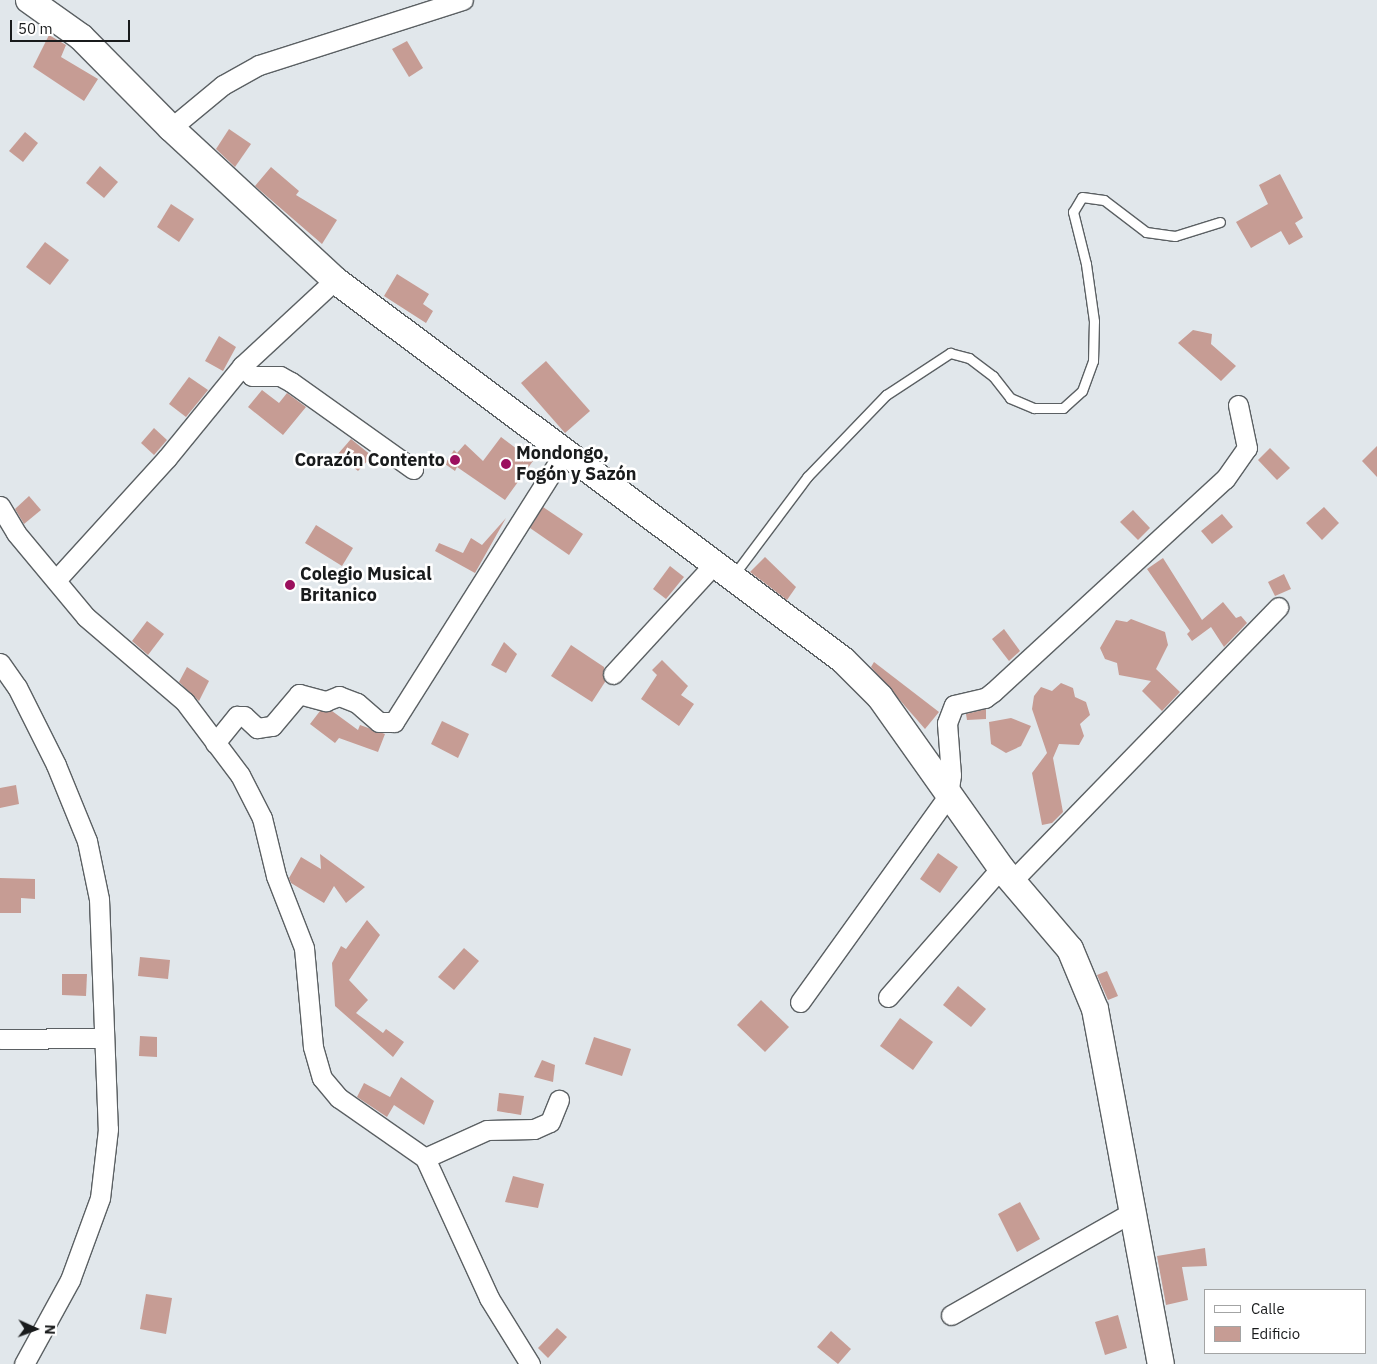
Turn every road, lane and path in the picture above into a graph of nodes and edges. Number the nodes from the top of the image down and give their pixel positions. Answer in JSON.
{"nodes":[{"id":1,"x":29,"y":0,"type":"edge"},
{"id":2,"x":463,"y":0,"type":"edge"},
{"id":3,"x":171,"y":128,"type":"junction"},
{"id":4,"x":1220,"y":222,"type":"dead end"},
{"id":5,"x":335,"y":280,"type":"junction"},
{"id":6,"x":242,"y":366,"type":"junction"},
{"id":7,"x":1238,"y":405,"type":"dead end"},
{"id":8,"x":565,"y":451,"type":"junction"},
{"id":9,"x":412,"y":469,"type":"dead end"},
{"id":10,"x":0,"y":506,"type":"edge"},
{"id":11,"x":724,"y":569,"type":"junction"},
{"id":12,"x":56,"y":580,"type":"junction"},
{"id":13,"x":1278,"y":607,"type":"dead end"},
{"id":14,"x":0,"y":663,"type":"edge"},
{"id":15,"x":613,"y":674,"type":"dead end"},
{"id":16,"x":215,"y":743,"type":"junction"},
{"id":17,"x":948,"y":796,"type":"junction"},
{"id":18,"x":1006,"y":875,"type":"junction"},
{"id":19,"x":888,"y":997,"type":"dead end"},
{"id":20,"x":800,"y":1002,"type":"dead end"},
{"id":21,"x":104,"y":1038,"type":"junction"},
{"id":22,"x":0,"y":1039,"type":"edge"},
{"id":23,"x":559,"y":1100,"type":"dead end"},
{"id":24,"x":425,"y":1158,"type":"junction"},
{"id":25,"x":1134,"y":1211,"type":"junction"},
{"id":26,"x":951,"y":1315,"type":"dead end"},
{"id":27,"x":24,"y":1364,"type":"edge"},
{"id":28,"x":530,"y":1364,"type":"edge"},
{"id":29,"x":1161,"y":1364,"type":"edge"}],
"edges":[{"from":1,"to":3,"type":"street"},
{"from":2,"to":3,"type":"street"},
{"from":3,"to":5,"type":"street"},
{"from":4,"to":11,"type":"lane"},
{"from":5,"to":6,"type":"street"},
{"from":5,"to":8,"type":"street"},
{"from":6,"to":9,"type":"street"},
{"from":6,"to":12,"type":"street"},
{"from":7,"to":17,"type":"street"},
{"from":8,"to":11,"type":"street"},
{"from":8,"to":16,"type":"street"},
{"from":10,"to":12,"type":"street"},
{"from":11,"to":15,"type":"street"},
{"from":11,"to":17,"type":"street"},
{"from":12,"to":16,"type":"street"},
{"from":13,"to":18,"type":"street"},
{"from":14,"to":21,"type":"street"},
{"from":16,"to":24,"type":"street"},
{"from":17,"to":18,"type":"street"},
{"from":17,"to":20,"type":"street"},
{"from":18,"to":19,"type":"street"},
{"from":18,"to":25,"type":"street"},
{"from":21,"to":22,"type":"street"},
{"from":21,"to":27,"type":"street"},
{"from":23,"to":24,"type":"street"},
{"from":24,"to":28,"type":"street"},
{"from":25,"to":26,"type":"street"},
{"from":25,"to":29,"type":"street"}]}
